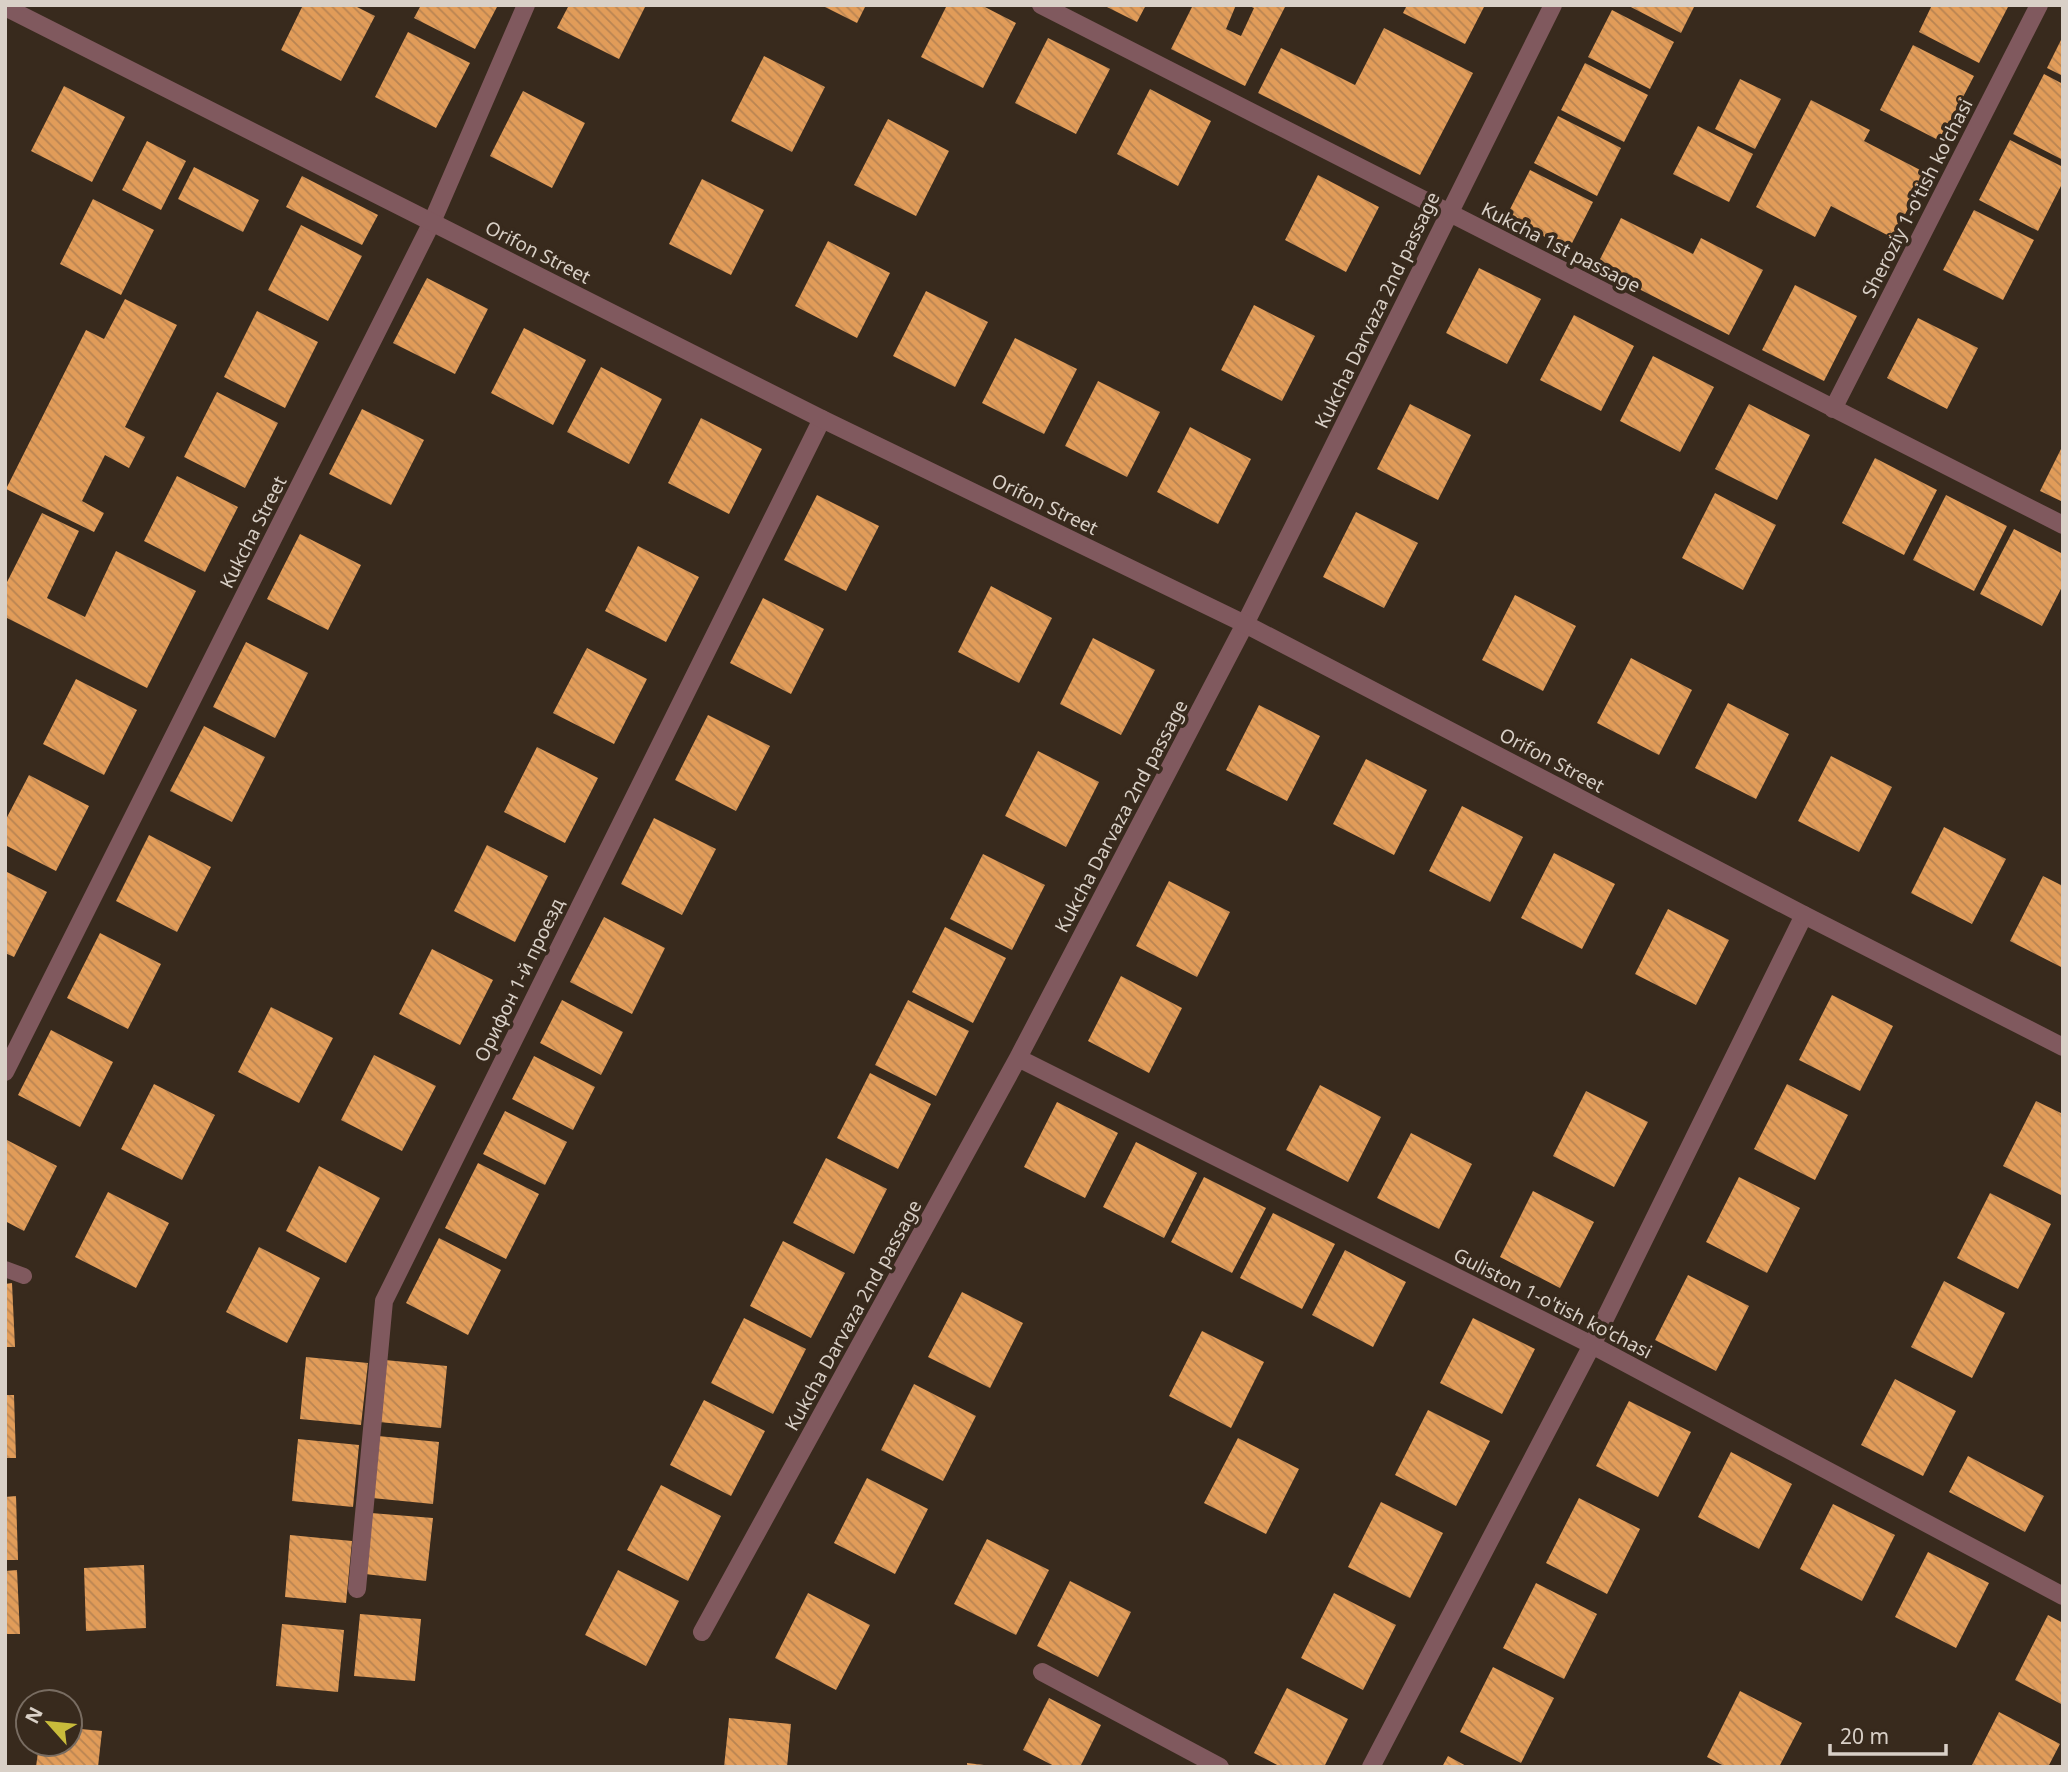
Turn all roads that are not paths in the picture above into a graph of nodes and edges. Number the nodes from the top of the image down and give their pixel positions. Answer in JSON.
{"nodes":[{"id":1,"x":526,"y":5,"type":"edge"},
{"id":2,"x":1041,"y":5,"type":"edge"},
{"id":3,"x":1553,"y":5,"type":"edge"},
{"id":4,"x":2039,"y":5,"type":"edge"},
{"id":5,"x":5,"y":7,"type":"edge"},
{"id":6,"x":1448,"y":213,"type":"junction"},
{"id":7,"x":432,"y":222,"type":"junction"},
{"id":8,"x":1833,"y":409,"type":"junction"},
{"id":9,"x":822,"y":419,"type":"junction"},
{"id":10,"x":2063,"y":525,"type":"edge"},
{"id":11,"x":1245,"y":624,"type":"junction"},
{"id":12,"x":1804,"y":915,"type":"junction"},
{"id":13,"x":2063,"y":1047,"type":"edge"},
{"id":14,"x":1018,"y":1058,"type":"junction"},
{"id":15,"x":5,"y":1072,"type":"edge"},
{"id":16,"x":5,"y":1269,"type":"edge"},
{"id":17,"x":24,"y":1276,"type":"dead end"},
{"id":18,"x":1592,"y":1345,"type":"junction"},
{"id":19,"x":358,"y":1589,"type":"dead end"},
{"id":20,"x":2063,"y":1596,"type":"edge"},
{"id":21,"x":702,"y":1633,"type":"dead end"},
{"id":22,"x":1042,"y":1672,"type":"dead end"},
{"id":23,"x":1220,"y":1767,"type":"edge"},
{"id":24,"x":1371,"y":1767,"type":"edge"}],
"edges":[{"from":1,"to":7,"type":"street","name":"Kukcha Street"},
{"from":2,"to":6,"type":"street","name":"Kukcha 1st passage"},
{"from":3,"to":6,"type":"street","name":"Kukcha Darvaza 2nd passage"},
{"from":4,"to":8,"type":"street","name":"Sheroziy 1-o'tish ko'chasi"},
{"from":5,"to":7,"type":"street","name":"Orifon Street"},
{"from":6,"to":8,"type":"street","name":"Kukcha 1st passage"},
{"from":6,"to":11,"type":"street","name":"Kukcha Darvaza 2nd passage"},
{"from":7,"to":9,"type":"street","name":"Orifon Street"},
{"from":7,"to":15,"type":"street","name":"Kukcha Street"},
{"from":8,"to":10,"type":"street","name":"Kukcha 1st passage"},
{"from":9,"to":11,"type":"street","name":"Orifon Street"},
{"from":9,"to":19,"type":"street","name":"Орифон 1-й проезд"},
{"from":11,"to":12,"type":"street","name":"Orifon Street"},
{"from":11,"to":14,"type":"street","name":"Kukcha Darvaza 2nd passage"},
{"from":12,"to":13,"type":"street","name":"Orifon Street"},
{"from":12,"to":18,"type":"street"},
{"from":14,"to":18,"type":"street","name":"Guliston 1-o'tish ko'chasi"},
{"from":14,"to":21,"type":"street","name":"Kukcha Darvaza 2nd passage"},
{"from":16,"to":17,"type":"lane"},
{"from":18,"to":20,"type":"street","name":"Guliston 1-o'tish ko'chasi"},
{"from":18,"to":24,"type":"street"},
{"from":22,"to":23,"type":"street"}]}
